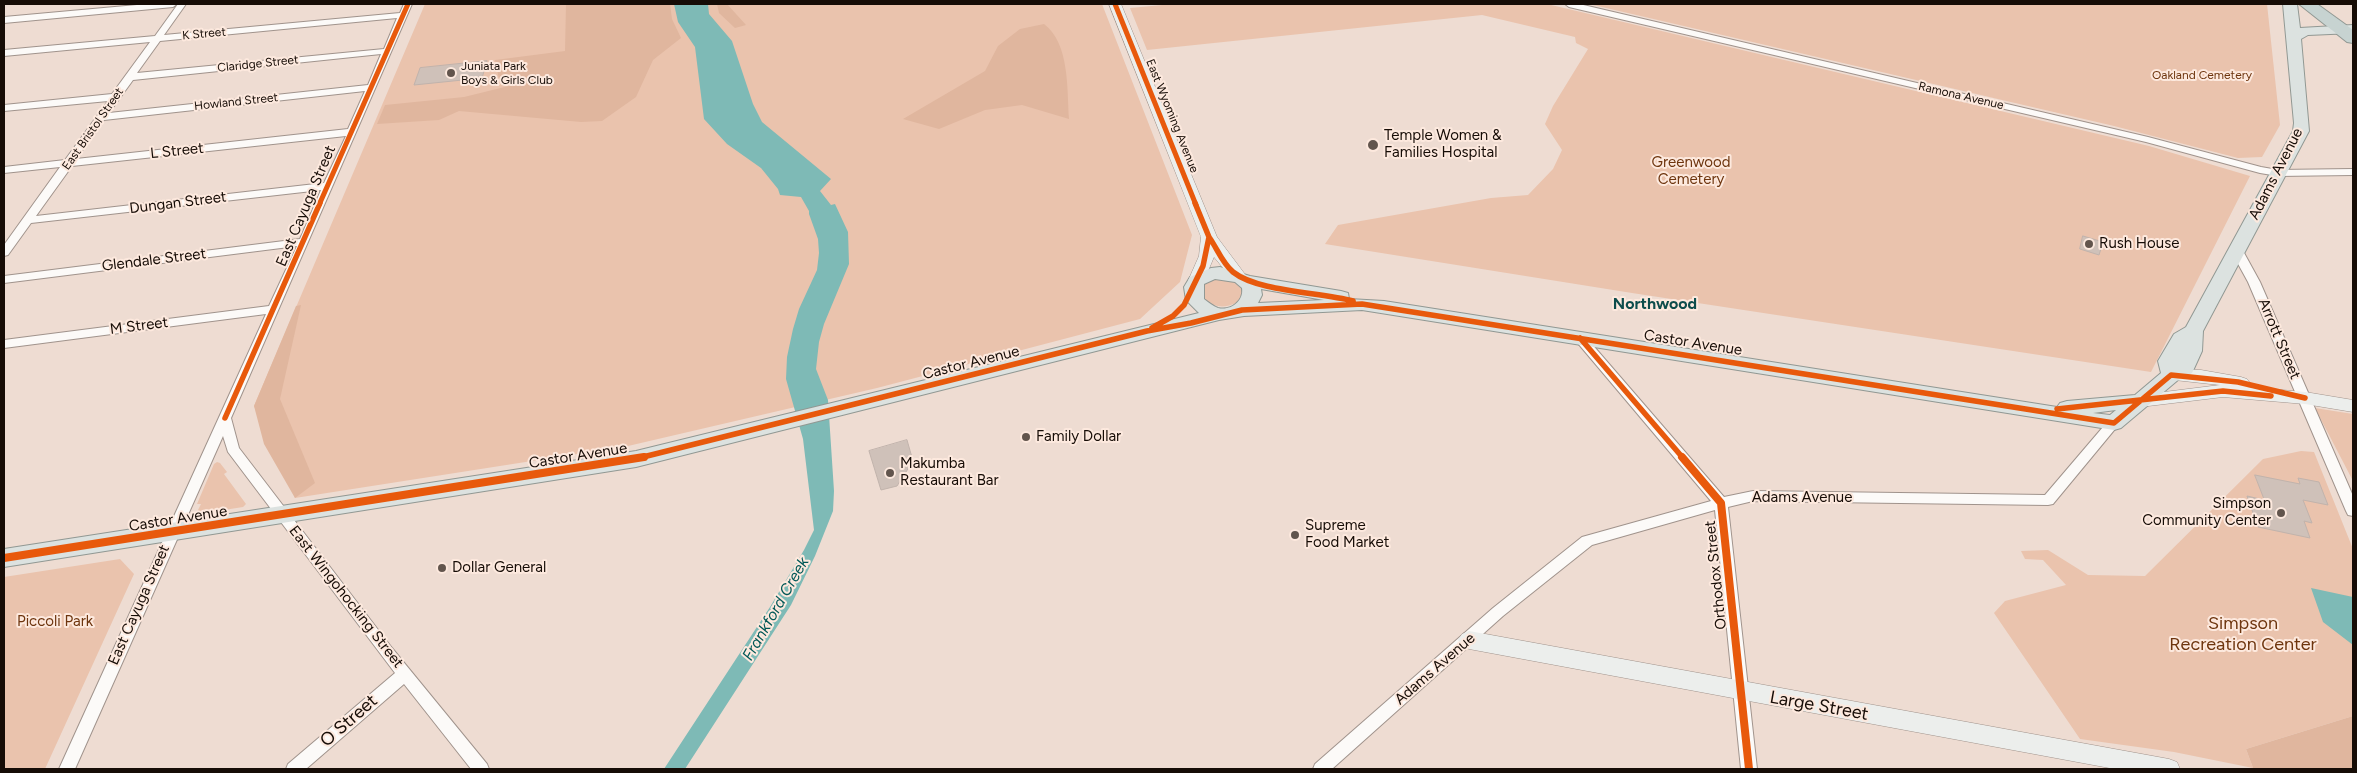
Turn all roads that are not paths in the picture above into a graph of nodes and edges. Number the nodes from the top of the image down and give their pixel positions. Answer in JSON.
{"nodes":[{"id":1,"x":173,"y":4,"type":"edge"},
{"id":2,"x":182,"y":4,"type":"edge"},
{"id":3,"x":408,"y":4,"type":"edge"},
{"id":4,"x":1114,"y":4,"type":"edge"},
{"id":5,"x":1569,"y":4,"type":"edge"},
{"id":6,"x":2290,"y":4,"type":"edge"},
{"id":7,"x":2307,"y":4,"type":"edge"},
{"id":8,"x":2326,"y":4,"type":"edge"},
{"id":9,"x":403,"y":15,"type":"junction"},
{"id":10,"x":4,"y":20,"type":"edge"},
{"id":11,"x":2350,"y":30,"type":"edge"},
{"id":12,"x":157,"y":38,"type":"junction"},
{"id":13,"x":2292,"y":38,"type":"junction"},
{"id":14,"x":387,"y":51,"type":"junction"},
{"id":15,"x":4,"y":53,"type":"edge"},
{"id":16,"x":130,"y":77,"type":"junction"},
{"id":17,"x":370,"y":88,"type":"junction"},
{"id":18,"x":116,"y":96,"type":"junction"},
{"id":19,"x":4,"y":108,"type":"edge"},
{"id":20,"x":102,"y":117,"type":"junction"},
{"id":21,"x":351,"y":132,"type":"junction"},
{"id":22,"x":69,"y":163,"type":"junction"},
{"id":23,"x":4,"y":170,"type":"edge"},
{"id":24,"x":2353,"y":172,"type":"edge"},
{"id":25,"x":2278,"y":173,"type":"junction"},
{"id":26,"x":329,"y":186,"type":"junction"},
{"id":27,"x":27,"y":220,"type":"junction"},
{"id":28,"x":1209,"y":237,"type":"junction"},
{"id":29,"x":304,"y":242,"type":"junction"},
{"id":30,"x":2236,"y":251,"type":"junction"},
{"id":31,"x":4,"y":253,"type":"edge"},
{"id":32,"x":4,"y":279,"type":"edge"},
{"id":33,"x":1243,"y":279,"type":"junction"},
{"id":34,"x":1194,"y":288,"type":"junction"},
{"id":35,"x":1362,"y":304,"type":"junction"},
{"id":36,"x":274,"y":309,"type":"junction"},
{"id":37,"x":1242,"y":310,"type":"junction"},
{"id":38,"x":1220,"y":314,"type":"junction"},
{"id":39,"x":1147,"y":331,"type":"junction"},
{"id":40,"x":1580,"y":338,"type":"junction"},
{"id":41,"x":4,"y":344,"type":"edge"},
{"id":42,"x":2171,"y":375,"type":"junction"},
{"id":43,"x":2304,"y":398,"type":"junction"},
{"id":44,"x":2140,"y":401,"type":"junction"},
{"id":45,"x":2353,"y":406,"type":"edge"},
{"id":46,"x":2020,"y":408,"type":"junction"},
{"id":47,"x":226,"y":418,"type":"junction"},
{"id":48,"x":2114,"y":423,"type":"junction"},
{"id":49,"x":1721,"y":503,"type":"junction"},
{"id":50,"x":2353,"y":511,"type":"edge"},
{"id":51,"x":283,"y":515,"type":"junction"},
{"id":52,"x":172,"y":532,"type":"junction"},
{"id":53,"x":4,"y":558,"type":"edge"},
{"id":54,"x":1469,"y":640,"type":"junction"},
{"id":55,"x":405,"y":674,"type":"junction"},
{"id":56,"x":1742,"y":692,"type":"junction"},
{"id":57,"x":67,"y":769,"type":"edge"},
{"id":58,"x":294,"y":769,"type":"edge"},
{"id":59,"x":481,"y":769,"type":"edge"},
{"id":60,"x":1321,"y":769,"type":"edge"},
{"id":61,"x":1749,"y":769,"type":"edge"},
{"id":62,"x":2169,"y":769,"type":"edge"}],
"edges":[{"from":1,"to":10,"type":"street"},
{"from":2,"to":12,"type":"street","name":"East Bristol Street"},
{"from":3,"to":9,"type":"street","name":"East Cayuga Street"},
{"from":4,"to":28,"type":"street","name":"East Wyoming Avenue"},
{"from":5,"to":25,"type":"street","name":"Ramona Avenue"},
{"from":6,"to":13,"type":"main road","name":"Adams Avenue"},
{"from":7,"to":11,"type":"highway"},
{"from":8,"to":11,"type":"highway"},
{"from":9,"to":12,"type":"street","name":"K Street"},
{"from":9,"to":14,"type":"street","name":"East Cayuga Street"},
{"from":11,"to":13,"type":"main road"},
{"from":12,"to":15,"type":"street","name":"K Street"},
{"from":12,"to":16,"type":"street","name":"East Bristol Street"},
{"from":13,"to":25,"type":"main road","name":"Adams Avenue"},
{"from":14,"to":16,"type":"street","name":"Claridge Street"},
{"from":14,"to":17,"type":"street","name":"East Cayuga Street"},
{"from":16,"to":18,"type":"street","name":"East Bristol Street"},
{"from":17,"to":20,"type":"street","name":"Howland Street"},
{"from":17,"to":21,"type":"street","name":"East Cayuga Street"},
{"from":18,"to":19,"type":"street"},
{"from":18,"to":20,"type":"street","name":"East Bristol Street"},
{"from":20,"to":22,"type":"street","name":"East Bristol Street"},
{"from":21,"to":22,"type":"street","name":"L Street"},
{"from":21,"to":26,"type":"street","name":"East Cayuga Street"},
{"from":22,"to":23,"type":"street","name":"L Street"},
{"from":22,"to":27,"type":"street","name":"East Bristol Street"},
{"from":24,"to":25,"type":"street","name":"Ramona Avenue"},
{"from":25,"to":30,"type":"main road","name":"Adams Avenue"},
{"from":26,"to":27,"type":"street","name":"Dungan Street"},
{"from":26,"to":29,"type":"street","name":"East Cayuga Street"},
{"from":27,"to":31,"type":"street","name":"East Bristol Street"},
{"from":28,"to":33,"type":"street","name":"East Wyoming Avenue"},
{"from":28,"to":34,"type":"street"},
{"from":29,"to":32,"type":"street","name":"Glendale Street"},
{"from":29,"to":36,"type":"street","name":"East Cayuga Street"},
{"from":30,"to":42,"type":"main road","name":"Adams Avenue"},
{"from":30,"to":43,"type":"street","name":"Arrott Street"},
{"from":33,"to":34,"type":"main road"},
{"from":33,"to":35,"type":"main road","name":"Castor Avenue"},
{"from":33,"to":37,"type":"main road"},
{"from":34,"to":38,"type":"main road"},
{"from":34,"to":39,"type":"main road","name":"Castor Avenue"},
{"from":35,"to":37,"type":"main road","name":"Castor Avenue"},
{"from":35,"to":40,"type":"main road","name":"Castor Avenue"},
{"from":36,"to":41,"type":"street","name":"M Street"},
{"from":36,"to":47,"type":"street","name":"East Cayuga Street"},
{"from":37,"to":38,"type":"main road"},
{"from":38,"to":39,"type":"main road","name":"Castor Avenue"},
{"from":39,"to":51,"type":"main road","name":"Castor Avenue"},
{"from":40,"to":46,"type":"main road","name":"Castor Avenue"},
{"from":40,"to":49,"type":"street","name":"Orthodox Street"},
{"from":42,"to":43,"type":"street","name":"Castor Avenue"},
{"from":42,"to":44,"type":"main road","name":"Adams Avenue"},
{"from":43,"to":44,"type":"street","name":"Castor Avenue"},
{"from":43,"to":45,"type":"street","name":"Castor Avenue"},
{"from":43,"to":50,"type":"street","name":"Arrott Street"},
{"from":44,"to":46,"type":"main road","name":"Castor Avenue"},
{"from":44,"to":48,"type":"main road","name":"Adams Avenue"},
{"from":46,"to":48,"type":"main road","name":"Castor Avenue"},
{"from":47,"to":51,"type":"street","name":"East Wingohocking Street"},
{"from":47,"to":52,"type":"street","name":"East Cayuga Street"},
{"from":48,"to":49,"type":"street","name":"Adams Avenue"},
{"from":49,"to":54,"type":"street","name":"Adams Avenue"},
{"from":49,"to":56,"type":"street","name":"Orthodox Street"},
{"from":51,"to":52,"type":"main road","name":"Castor Avenue"},
{"from":51,"to":55,"type":"street","name":"East Wingohocking Street"},
{"from":52,"to":53,"type":"main road","name":"Castor Avenue"},
{"from":52,"to":57,"type":"street","name":"East Cayuga Street"},
{"from":54,"to":56,"type":"street","name":"Large Street"},
{"from":54,"to":60,"type":"street","name":"Adams Avenue"},
{"from":55,"to":58,"type":"street","name":"O Street"},
{"from":55,"to":59,"type":"street","name":"East Wingohocking Street"},
{"from":56,"to":61,"type":"street","name":"Orthodox Street"},
{"from":56,"to":62,"type":"street","name":"Large Street"}]}
